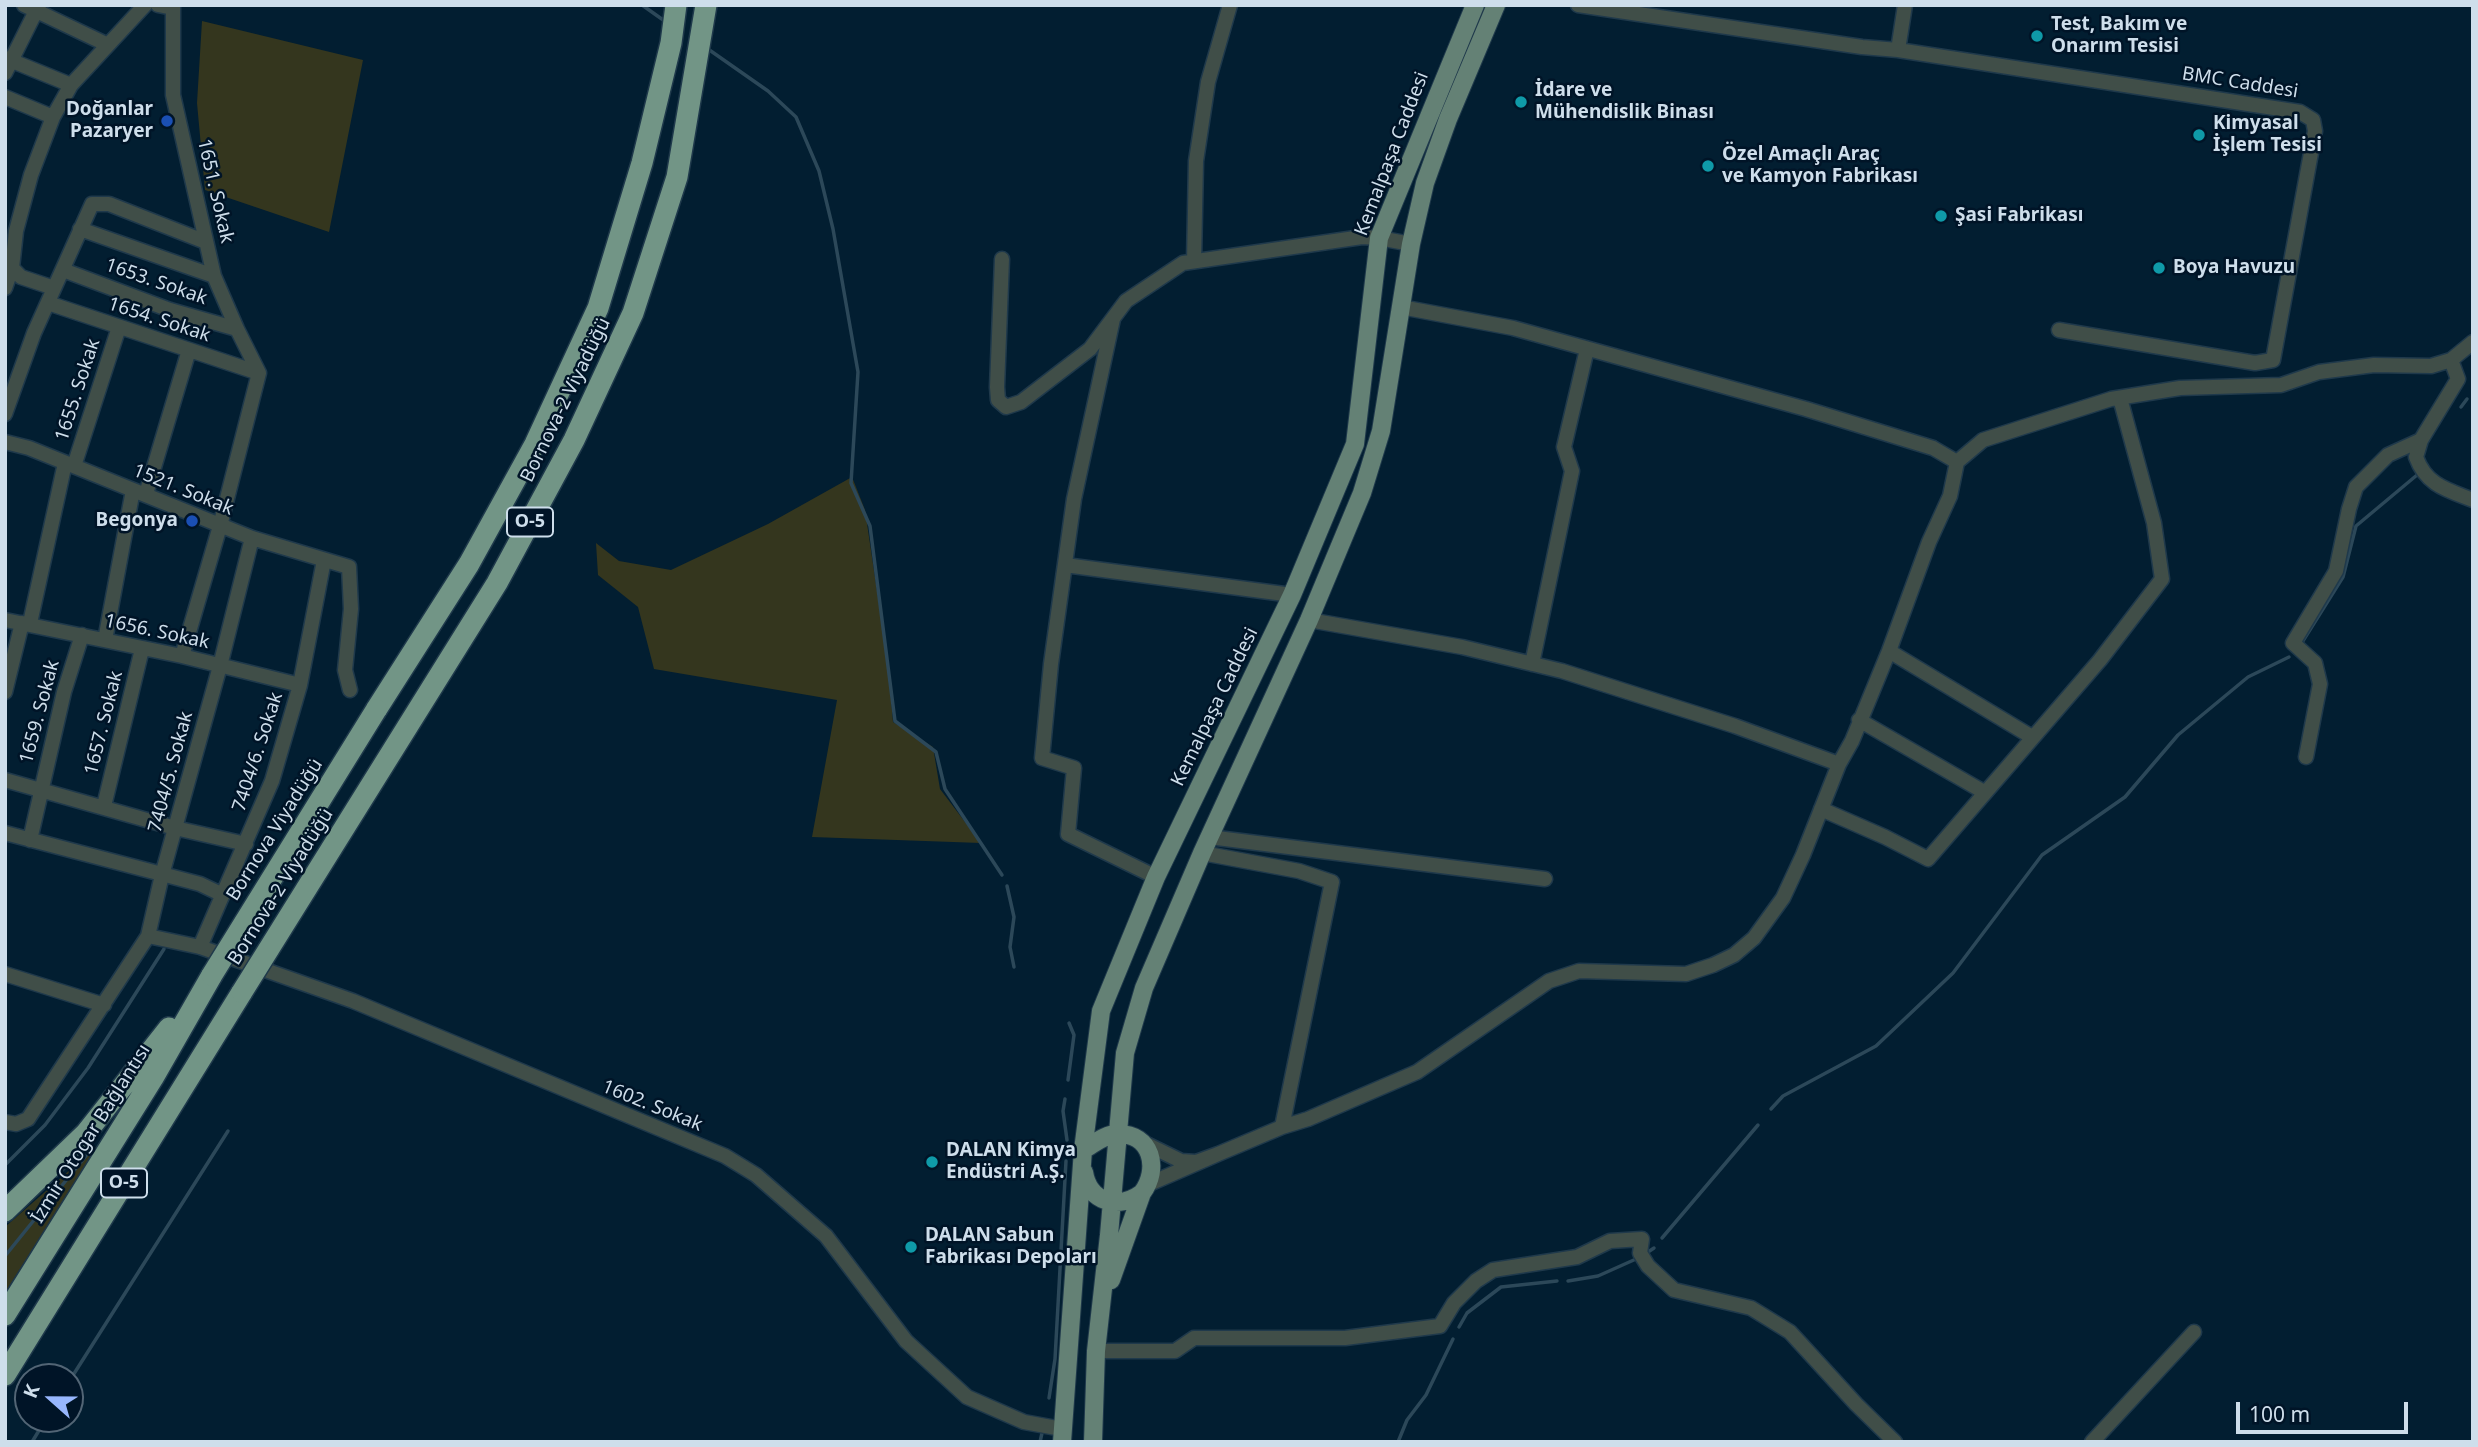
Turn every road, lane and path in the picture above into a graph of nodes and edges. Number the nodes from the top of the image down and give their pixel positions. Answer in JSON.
{"nodes":[{"id":1,"x":145,"y":5,"type":"edge"},
{"id":2,"x":676,"y":5,"type":"edge"},
{"id":3,"x":706,"y":5,"type":"edge"},
{"id":4,"x":1230,"y":5,"type":"edge"},
{"id":5,"x":1475,"y":5,"type":"edge"},
{"id":6,"x":1496,"y":5,"type":"edge"},
{"id":7,"x":1578,"y":5,"type":"edge"},
{"id":8,"x":1905,"y":5,"type":"edge"},
{"id":9,"x":170,"y":6,"type":"edge"},
{"id":10,"x":33,"y":7,"type":"edge"},
{"id":11,"x":108,"y":45,"type":"junction"},
{"id":12,"x":1898,"y":50,"type":"junction"},
{"id":13,"x":7,"y":64,"type":"edge"},
{"id":14,"x":71,"y":85,"type":"junction"},
{"id":15,"x":5,"y":97,"type":"edge"},
{"id":16,"x":53,"y":117,"type":"junction"},
{"id":17,"x":80,"y":229,"type":"junction"},
{"id":18,"x":1379,"y":238,"type":"junction"},
{"id":19,"x":206,"y":242,"type":"junction"},
{"id":20,"x":1410,"y":244,"type":"junction"},
{"id":21,"x":1002,"y":260,"type":"dead end"},
{"id":22,"x":1194,"y":261,"type":"junction"},
{"id":23,"x":8,"y":267,"type":"edge"},
{"id":24,"x":63,"y":270,"type":"junction"},
{"id":25,"x":214,"y":276,"type":"junction"},
{"id":26,"x":5,"y":288,"type":"edge"},
{"id":27,"x":54,"y":288,"type":"junction"},
{"id":28,"x":48,"y":303,"type":"junction"},
{"id":29,"x":1401,"y":307,"type":"junction"},
{"id":30,"x":1113,"y":319,"type":"junction"},
{"id":31,"x":119,"y":327,"type":"junction"},
{"id":32,"x":237,"y":330,"type":"junction"},
{"id":33,"x":2059,"y":330,"type":"dead end"},
{"id":34,"x":2473,"y":342,"type":"edge"},
{"id":35,"x":1587,"y":349,"type":"junction"},
{"id":36,"x":189,"y":350,"type":"junction"},
{"id":37,"x":2451,"y":360,"type":"junction"},
{"id":38,"x":259,"y":373,"type":"junction"},
{"id":39,"x":2120,"y":398,"type":"junction"},
{"id":40,"x":5,"y":414,"type":"edge"},
{"id":41,"x":2421,"y":440,"type":"junction"},
{"id":42,"x":5,"y":442,"type":"edge"},
{"id":43,"x":1956,"y":462,"type":"junction"},
{"id":44,"x":69,"y":464,"type":"junction"},
{"id":45,"x":139,"y":492,"type":"junction"},
{"id":46,"x":2473,"y":500,"type":"edge"},
{"id":47,"x":220,"y":526,"type":"junction"},
{"id":48,"x":252,"y":538,"type":"junction"},
{"id":49,"x":324,"y":560,"type":"junction"},
{"id":50,"x":1065,"y":565,"type":"junction"},
{"id":51,"x":1292,"y":595,"type":"junction"},
{"id":52,"x":5,"y":620,"type":"edge"},
{"id":53,"x":1309,"y":620,"type":"junction"},
{"id":54,"x":26,"y":623,"type":"junction"},
{"id":55,"x":82,"y":635,"type":"junction"},
{"id":56,"x":106,"y":640,"type":"junction"},
{"id":57,"x":142,"y":649,"type":"junction"},
{"id":58,"x":1889,"y":651,"type":"junction"},
{"id":59,"x":182,"y":656,"type":"junction"},
{"id":60,"x":1532,"y":664,"type":"junction"},
{"id":61,"x":220,"y":666,"type":"junction"},
{"id":62,"x":300,"y":685,"type":"junction"},
{"id":63,"x":350,"y":690,"type":"dead end"},
{"id":64,"x":5,"y":692,"type":"edge"},
{"id":65,"x":376,"y":710,"type":"joint"},
{"id":66,"x":1859,"y":720,"type":"junction"},
{"id":67,"x":2032,"y":737,"type":"junction"},
{"id":68,"x":2306,"y":757,"type":"dead end"},
{"id":69,"x":1839,"y":764,"type":"junction"},
{"id":70,"x":5,"y":780,"type":"edge"},
{"id":71,"x":40,"y":788,"type":"junction"},
{"id":72,"x":1984,"y":792,"type":"junction"},
{"id":73,"x":104,"y":806,"type":"junction"},
{"id":74,"x":1821,"y":809,"type":"junction"},
{"id":75,"x":175,"y":828,"type":"junction"},
{"id":76,"x":5,"y":833,"type":"edge"},
{"id":77,"x":30,"y":840,"type":"junction"},
{"id":78,"x":246,"y":845,"type":"junction"},
{"id":79,"x":1206,"y":845,"type":"junction"},
{"id":80,"x":162,"y":875,"type":"junction"},
{"id":81,"x":1156,"y":877,"type":"junction"},
{"id":82,"x":1545,"y":879,"type":"dead end"},
{"id":83,"x":223,"y":895,"type":"junction"},
{"id":84,"x":148,"y":936,"type":"junction"},
{"id":85,"x":200,"y":947,"type":"junction"},
{"id":86,"x":5,"y":974,"type":"edge"},
{"id":87,"x":212,"y":975,"type":"junction"},
{"id":88,"x":104,"y":1005,"type":"junction"},
{"id":89,"x":5,"y":1122,"type":"edge"},
{"id":90,"x":1282,"y":1127,"type":"junction"},
{"id":91,"x":1116,"y":1134,"type":"junction"},
{"id":92,"x":1139,"y":1141,"type":"junction"},
{"id":93,"x":1083,"y":1150,"type":"junction"},
{"id":94,"x":1218,"y":1154,"type":"junction"},
{"id":95,"x":1083,"y":1169,"type":"junction"},
{"id":96,"x":1146,"y":1189,"type":"junction"},
{"id":97,"x":1111,"y":1203,"type":"junction"},
{"id":98,"x":5,"y":1211,"type":"edge"},
{"id":99,"x":1100,"y":1310,"type":"junction"},
{"id":100,"x":5,"y":1315,"type":"edge"},
{"id":101,"x":2194,"y":1332,"type":"dead end"},
{"id":102,"x":1096,"y":1351,"type":"junction"},
{"id":103,"x":5,"y":1375,"type":"edge"},
{"id":104,"x":1062,"y":1435,"type":"edge"},
{"id":105,"x":1093,"y":1442,"type":"edge"},
{"id":106,"x":1895,"y":1442,"type":"edge"},
{"id":107,"x":2092,"y":1442,"type":"edge"}],
"edges":[{"from":1,"to":11,"type":"street"},
{"from":2,"to":65,"type":"highway","name":"Bornova-2 Viyadüğü","number":"O-5"},
{"from":3,"to":103,"type":"highway","name":"Bornova-2 Viyadüğü","number":"O-5","bridge":true},
{"from":4,"to":22,"type":"street"},
{"from":5,"to":18,"type":"main road","name":"Kemalpaşa Caddesi"},
{"from":6,"to":20,"type":"main road","name":"Kemalpaşa Caddesi"},
{"from":7,"to":12,"type":"street","name":"BMC Caddesi"},
{"from":8,"to":12,"type":"street"},
{"from":9,"to":19,"type":"street","name":"1651. Sokak"},
{"from":10,"to":11,"type":"street"},
{"from":10,"to":13,"type":"street"},
{"from":11,"to":14,"type":"street"},
{"from":12,"to":33,"type":"street","name":"BMC Caddesi"},
{"from":13,"to":14,"type":"street"},
{"from":14,"to":16,"type":"street"},
{"from":15,"to":16,"type":"street"},
{"from":16,"to":23,"type":"street"},
{"from":17,"to":19,"type":"street"},
{"from":17,"to":24,"type":"street"},
{"from":17,"to":25,"type":"street"},
{"from":18,"to":20,"type":"street"},
{"from":18,"to":22,"type":"street"},
{"from":18,"to":51,"type":"main road","name":"Kemalpaşa Caddesi"},
{"from":19,"to":25,"type":"street","name":"1651. Sokak"},
{"from":20,"to":29,"type":"main road","name":"Kemalpaşa Caddesi"},
{"from":21,"to":30,"type":"street"},
{"from":22,"to":30,"type":"street"},
{"from":23,"to":26,"type":"street"},
{"from":23,"to":27,"type":"street"},
{"from":24,"to":27,"type":"street"},
{"from":24,"to":32,"type":"street","name":"1653. Sokak"},
{"from":25,"to":32,"type":"street","name":"1651. Sokak"},
{"from":27,"to":28,"type":"street"},
{"from":28,"to":31,"type":"street","name":"1654. Sokak"},
{"from":28,"to":40,"type":"street"},
{"from":29,"to":35,"type":"street"},
{"from":29,"to":53,"type":"main road","name":"Kemalpaşa Caddesi"},
{"from":30,"to":50,"type":"street"},
{"from":31,"to":36,"type":"street","name":"1654. Sokak"},
{"from":31,"to":44,"type":"street","name":"1655. Sokak"},
{"from":32,"to":38,"type":"street","name":"1651. Sokak"},
{"from":34,"to":37,"type":"street"},
{"from":35,"to":43,"type":"street"},
{"from":35,"to":60,"type":"street"},
{"from":36,"to":38,"type":"street","name":"1654. Sokak"},
{"from":36,"to":45,"type":"street"},
{"from":37,"to":39,"type":"street"},
{"from":37,"to":41,"type":"street"},
{"from":38,"to":47,"type":"street"},
{"from":39,"to":43,"type":"street"},
{"from":39,"to":67,"type":"street"},
{"from":41,"to":46,"type":"street"},
{"from":41,"to":68,"type":"street"},
{"from":42,"to":44,"type":"street","name":"1521. Sokak"},
{"from":43,"to":58,"type":"street"},
{"from":44,"to":45,"type":"street","name":"1521. Sokak"},
{"from":44,"to":54,"type":"street","name":"1655. Sokak"},
{"from":45,"to":47,"type":"street","name":"1521. Sokak"},
{"from":45,"to":56,"type":"street"},
{"from":47,"to":48,"type":"street","name":"1521. Sokak"},
{"from":47,"to":59,"type":"street"},
{"from":48,"to":49,"type":"street","name":"1521. Sokak"},
{"from":48,"to":61,"type":"street","name":"7404/5. Sokak"},
{"from":49,"to":62,"type":"street","name":"7404/6. Sokak"},
{"from":49,"to":63,"type":"street","name":"1521. Sokak"},
{"from":50,"to":51,"type":"street"},
{"from":50,"to":81,"type":"street"},
{"from":51,"to":81,"type":"main road","name":"Kemalpaşa Caddesi"},
{"from":52,"to":54,"type":"street","name":"1656. Sokak"},
{"from":53,"to":60,"type":"street"},
{"from":53,"to":79,"type":"main road","name":"Kemalpaşa Caddesi"},
{"from":54,"to":55,"type":"street","name":"1656. Sokak"},
{"from":54,"to":64,"type":"street","name":"1655. Sokak"},
{"from":55,"to":56,"type":"street","name":"1656. Sokak"},
{"from":55,"to":71,"type":"street","name":"1659. Sokak"},
{"from":56,"to":57,"type":"street","name":"1656. Sokak"},
{"from":57,"to":59,"type":"street","name":"1656. Sokak"},
{"from":57,"to":73,"type":"street","name":"1657. Sokak"},
{"from":58,"to":66,"type":"street"},
{"from":58,"to":67,"type":"street"},
{"from":59,"to":61,"type":"street","name":"1656. Sokak"},
{"from":60,"to":69,"type":"street"},
{"from":61,"to":62,"type":"street","name":"1656. Sokak"},
{"from":61,"to":75,"type":"street","name":"7404/5. Sokak"},
{"from":62,"to":78,"type":"street","name":"7404/6. Sokak"},
{"from":65,"to":87,"type":"highway","name":"Bornova Viyadüğü","number":"O-5","bridge":true},
{"from":66,"to":69,"type":"street"},
{"from":66,"to":72,"type":"street"},
{"from":67,"to":72,"type":"street"},
{"from":69,"to":74,"type":"street"},
{"from":70,"to":71,"type":"street"},
{"from":71,"to":73,"type":"street"},
{"from":71,"to":77,"type":"street","name":"1659. Sokak"},
{"from":72,"to":74,"type":"street"},
{"from":73,"to":75,"type":"street"},
{"from":74,"to":90,"type":"street"},
{"from":75,"to":78,"type":"street"},
{"from":75,"to":80,"type":"street","name":"7404/5. Sokak"},
{"from":76,"to":77,"type":"street"},
{"from":77,"to":80,"type":"street"},
{"from":78,"to":83,"type":"street","name":"7404/6. Sokak"},
{"from":79,"to":82,"type":"street"},
{"from":79,"to":90,"type":"street"},
{"from":79,"to":91,"type":"main road","name":"Kemalpaşa Caddesi"},
{"from":80,"to":83,"type":"street"},
{"from":80,"to":84,"type":"street","name":"7404/5. Sokak"},
{"from":81,"to":93,"type":"main road","name":"Kemalpaşa Caddesi"},
{"from":83,"to":85,"type":"street","name":"7404/6. Sokak"},
{"from":84,"to":85,"type":"street","name":"1602. Sokak"},
{"from":84,"to":88,"type":"street","name":"7404/5. Sokak"},
{"from":85,"to":104,"type":"street","name":"1602. Sokak"},
{"from":86,"to":88,"type":"street"},
{"from":87,"to":98,"type":"highway"},
{"from":87,"to":100,"type":"highway","name":"İzmir Otogar Bağlantısı","number":"O-5"},
{"from":88,"to":89,"type":"street","name":"7404/5. Sokak"},
{"from":90,"to":94,"type":"street"},
{"from":91,"to":92,"type":"main road"},
{"from":91,"to":93,"type":"main road"},
{"from":91,"to":97,"type":"main road","name":"Kemalpaşa Caddesi"},
{"from":92,"to":94,"type":"street"},
{"from":92,"to":96,"type":"main road"},
{"from":93,"to":95,"type":"main road","name":"Kemalpaşa Caddesi"},
{"from":94,"to":96,"type":"street"},
{"from":95,"to":97,"type":"main road"},
{"from":95,"to":104,"type":"main road","name":"Kemalpaşa Caddesi"},
{"from":96,"to":97,"type":"main road"},
{"from":96,"to":99,"type":"main road"},
{"from":97,"to":99,"type":"main road","name":"Kemalpaşa Caddesi"},
{"from":99,"to":102,"type":"main road","name":"Kemalpaşa Caddesi"},
{"from":101,"to":107,"type":"street"},
{"from":102,"to":105,"type":"main road","name":"Kemalpaşa Caddesi"},
{"from":102,"to":106,"type":"street"}]}
